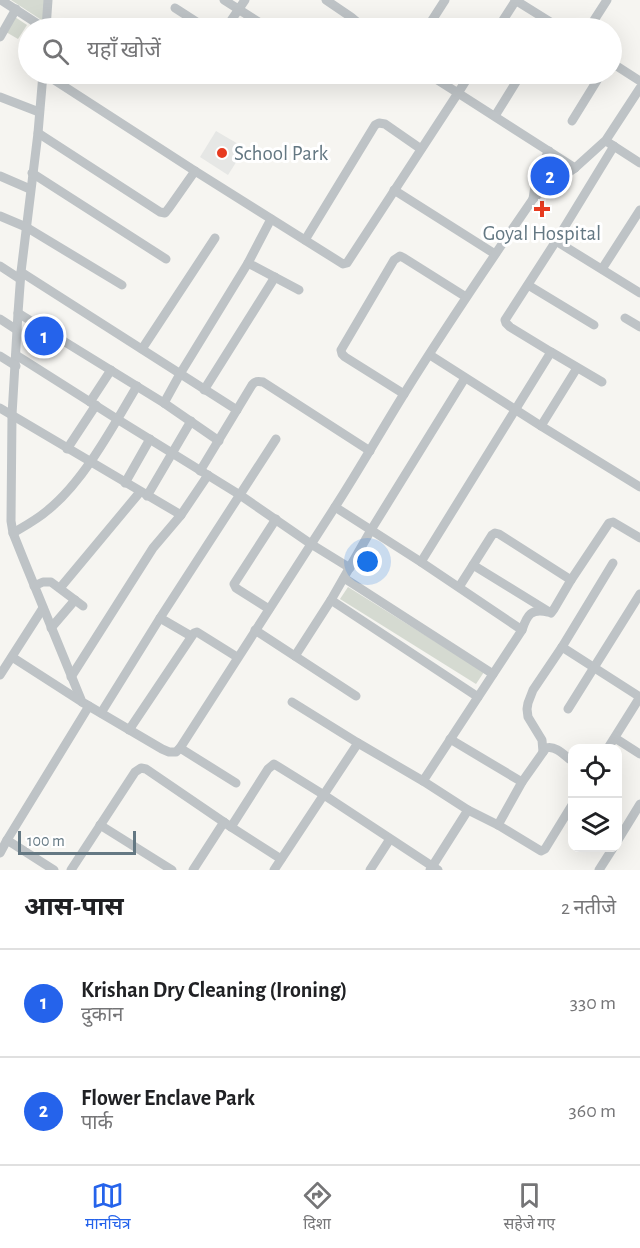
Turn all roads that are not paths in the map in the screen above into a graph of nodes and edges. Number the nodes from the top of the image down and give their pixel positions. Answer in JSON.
{"nodes":[{"id":1,"x":1,"y":0,"type":"edge"},
{"id":2,"x":48,"y":0,"type":"edge"},
{"id":3,"x":224,"y":0,"type":"edge"},
{"id":4,"x":245,"y":0,"type":"edge"},
{"id":5,"x":326,"y":0,"type":"edge"},
{"id":6,"x":445,"y":0,"type":"edge"},
{"id":7,"x":516,"y":0,"type":"edge"},
{"id":8,"x":607,"y":0,"type":"edge"},
{"id":9,"x":175,"y":8,"type":"dead end"},
{"id":10,"x":16,"y":9,"type":"junction"},
{"id":11,"x":239,"y":9,"type":"junction"},
{"id":12,"x":30,"y":18,"type":"edge"},
{"id":13,"x":46,"y":18,"type":"edge"},
{"id":14,"x":190,"y":18,"type":"edge"},
{"id":15,"x":233,"y":18,"type":"edge"},
{"id":16,"x":253,"y":18,"type":"edge"},
{"id":17,"x":352,"y":18,"type":"edge"},
{"id":18,"x":433,"y":18,"type":"edge"},
{"id":19,"x":504,"y":18,"type":"edge"},
{"id":20,"x":541,"y":18,"type":"edge"},
{"id":21,"x":595,"y":18,"type":"edge"},
{"id":22,"x":0,"y":37,"type":"edge"},
{"id":23,"x":622,"y":69,"type":"edge"},
{"id":24,"x":640,"y":81,"type":"edge"},
{"id":25,"x":43,"y":84,"type":"edge"},
{"id":26,"x":60,"y":84,"type":"edge"},
{"id":27,"x":444,"y":84,"type":"edge"},
{"id":28,"x":464,"y":84,"type":"edge"},
{"id":29,"x":515,"y":84,"type":"edge"},
{"id":30,"x":595,"y":84,"type":"edge"},
{"id":31,"x":640,"y":88,"type":"edge"},
{"id":32,"x":458,"y":93,"type":"junction"},
{"id":33,"x":0,"y":97,"type":"edge"},
{"id":34,"x":39,"y":112,"type":"junction"},
{"id":35,"x":495,"y":116,"type":"junction"},
{"id":36,"x":572,"y":121,"type":"dead end"},
{"id":37,"x":38,"y":133,"type":"junction"},
{"id":38,"x":610,"y":143,"type":"junction"},
{"id":39,"x":420,"y":149,"type":"junction"},
{"id":40,"x":549,"y":151,"type":"junction"},
{"id":41,"x":640,"y":163,"type":"edge"},
{"id":42,"x":575,"y":168,"type":"junction"},
{"id":43,"x":195,"y":171,"type":"junction"},
{"id":44,"x":32,"y":173,"type":"junction"},
{"id":45,"x":0,"y":176,"type":"edge"},
{"id":46,"x":30,"y":189,"type":"junction"},
{"id":47,"x":394,"y":190,"type":"junction"},
{"id":48,"x":533,"y":199,"type":"junction"},
{"id":49,"x":639,"y":213,"type":"edge"},
{"id":50,"x":0,"y":216,"type":"edge"},
{"id":51,"x":271,"y":219,"type":"junction"},
{"id":52,"x":26,"y":227,"type":"junction"},
{"id":53,"x":215,"y":238,"type":"dead end"},
{"id":54,"x":305,"y":240,"type":"junction"},
{"id":55,"x":556,"y":241,"type":"junction"},
{"id":56,"x":495,"y":254,"type":"junction"},
{"id":57,"x":166,"y":259,"type":"dead end"},
{"id":58,"x":248,"y":263,"type":"junction"},
{"id":59,"x":0,"y":266,"type":"edge"},
{"id":60,"x":602,"y":269,"type":"junction"},
{"id":61,"x":21,"y":275,"type":"junction"},
{"id":62,"x":275,"y":277,"type":"junction"},
{"id":63,"x":122,"y":285,"type":"dead end"},
{"id":64,"x":528,"y":285,"type":"junction"},
{"id":65,"x":299,"y":290,"type":"dead end"},
{"id":66,"x":640,"y":293,"type":"edge"},
{"id":67,"x":466,"y":297,"type":"junction"},
{"id":68,"x":18,"y":313,"type":"junction"},
{"id":69,"x":625,"y":318,"type":"dead end"},
{"id":70,"x":0,"y":319,"type":"edge"},
{"id":71,"x":594,"y":325,"type":"dead end"},
{"id":72,"x":640,"y":327,"type":"edge"},
{"id":73,"x":17,"y":330,"type":"junction"},
{"id":74,"x":142,"y":349,"type":"junction"},
{"id":75,"x":551,"y":352,"type":"junction"},
{"id":76,"x":430,"y":354,"type":"junction"},
{"id":77,"x":16,"y":355,"type":"junction"},
{"id":78,"x":0,"y":356,"type":"edge"},
{"id":79,"x":16,"y":366,"type":"junction"},
{"id":80,"x":577,"y":368,"type":"junction"},
{"id":81,"x":111,"y":370,"type":"junction"},
{"id":82,"x":180,"y":374,"type":"junction"},
{"id":83,"x":465,"y":378,"type":"junction"},
{"id":84,"x":602,"y":382,"type":"dead end"},
{"id":85,"x":137,"y":386,"type":"junction"},
{"id":86,"x":204,"y":390,"type":"junction"},
{"id":87,"x":404,"y":394,"type":"junction"},
{"id":88,"x":164,"y":403,"type":"junction"},
{"id":89,"x":93,"y":404,"type":"junction"},
{"id":90,"x":0,"y":408,"type":"edge"},
{"id":91,"x":516,"y":409,"type":"junction"},
{"id":92,"x":237,"y":410,"type":"junction"},
{"id":93,"x":12,"y":415,"type":"junction"},
{"id":94,"x":117,"y":419,"type":"junction"},
{"id":95,"x":190,"y":421,"type":"junction"},
{"id":96,"x":541,"y":426,"type":"junction"},
{"id":97,"x":150,"y":439,"type":"junction"},
{"id":98,"x":276,"y":439,"type":"dead end"},
{"id":99,"x":219,"y":441,"type":"junction"},
{"id":100,"x":67,"y":449,"type":"junction"},
{"id":101,"x":370,"y":451,"type":"junction"},
{"id":102,"x":173,"y":453,"type":"junction"},
{"id":103,"x":90,"y":462,"type":"junction"},
{"id":104,"x":204,"y":473,"type":"junction"},
{"id":105,"x":125,"y":483,"type":"junction"},
{"id":106,"x":640,"y":487,"type":"edge"},
{"id":107,"x":144,"y":494,"type":"junction"},
{"id":108,"x":240,"y":495,"type":"junction"},
{"id":109,"x":335,"y":507,"type":"junction"},
{"id":110,"x":181,"y":515,"type":"junction"},
{"id":111,"x":276,"y":519,"type":"junction"},
{"id":112,"x":371,"y":530,"type":"junction"},
{"id":113,"x":13,"y":533,"type":"junction"},
{"id":114,"x":640,"y":538,"type":"edge"},
{"id":115,"x":311,"y":544,"type":"junction"},
{"id":116,"x":422,"y":562,"type":"junction"},
{"id":117,"x":613,"y":563,"type":"dead end"},
{"id":118,"x":473,"y":565,"type":"junction"},
{"id":119,"x":350,"y":568,"type":"junction"},
{"id":120,"x":344,"y":578,"type":"junction"},
{"id":121,"x":571,"y":580,"type":"junction"},
{"id":122,"x":34,"y":586,"type":"junction"},
{"id":123,"x":459,"y":587,"type":"junction"},
{"id":124,"x":60,"y":588,"type":"junction"},
{"id":125,"x":640,"y":594,"type":"edge"},
{"id":126,"x":331,"y":600,"type":"junction"},
{"id":127,"x":43,"y":608,"type":"junction"},
{"id":128,"x":269,"y":609,"type":"junction"},
{"id":129,"x":550,"y":613,"type":"junction"},
{"id":130,"x":160,"y":618,"type":"junction"},
{"id":131,"x":51,"y":628,"type":"junction"},
{"id":132,"x":255,"y":630,"type":"junction"},
{"id":133,"x":522,"y":630,"type":"junction"},
{"id":134,"x":191,"y":636,"type":"junction"},
{"id":135,"x":562,"y":647,"type":"junction"},
{"id":136,"x":294,"y":656,"type":"junction"},
{"id":137,"x":12,"y":657,"type":"junction"},
{"id":138,"x":237,"y":657,"type":"junction"},
{"id":139,"x":594,"y":667,"type":"junction"},
{"id":140,"x":493,"y":674,"type":"junction"},
{"id":141,"x":0,"y":675,"type":"edge"},
{"id":142,"x":71,"y":677,"type":"junction"},
{"id":143,"x":356,"y":696,"type":"dead end"},
{"id":144,"x":478,"y":697,"type":"junction"},
{"id":145,"x":640,"y":697,"type":"edge"},
{"id":146,"x":292,"y":702,"type":"dead end"},
{"id":147,"x":85,"y":704,"type":"junction"},
{"id":148,"x":568,"y":709,"type":"dead end"},
{"id":149,"x":101,"y":713,"type":"junction"},
{"id":150,"x":129,"y":729,"type":"junction"},
{"id":151,"x":615,"y":738,"type":"junction"},
{"id":152,"x":450,"y":739,"type":"junction"},
{"id":153,"x":358,"y":744,"type":"junction"},
{"id":154,"x":611,"y":744,"type":"edge"},
{"id":155,"x":180,"y":748,"type":"junction"},
{"id":156,"x":543,"y":752,"type":"junction"},
{"id":157,"x":640,"y":754,"type":"edge"},
{"id":158,"x":568,"y":757,"type":"edge"},
{"id":159,"x":423,"y":781,"type":"junction"},
{"id":160,"x":522,"y":782,"type":"junction"},
{"id":161,"x":236,"y":783,"type":"dead end"},
{"id":162,"x":324,"y":795,"type":"junction"},
{"id":163,"x":640,"y":804,"type":"edge"},
{"id":164,"x":468,"y":810,"type":"junction"},
{"id":165,"x":568,"y":813,"type":"edge"},
{"id":166,"x":100,"y":825,"type":"junction"},
{"id":167,"x":228,"y":825,"type":"junction"},
{"id":168,"x":498,"y":825,"type":"junction"},
{"id":169,"x":622,"y":833,"type":"edge"},
{"id":170,"x":390,"y":839,"type":"junction"},
{"id":171,"x":7,"y":840,"type":"junction"},
{"id":172,"x":610,"y":852,"type":"edge"},
{"id":173,"x":0,"y":853,"type":"edge"},
{"id":174,"x":281,"y":859,"type":"junction"},
{"id":175,"x":429,"y":868,"type":"edge"},
{"id":176,"x":54,"y":870,"type":"edge"},
{"id":177,"x":71,"y":870,"type":"edge"},
{"id":178,"x":172,"y":870,"type":"edge"},
{"id":179,"x":193,"y":870,"type":"edge"},
{"id":180,"x":274,"y":870,"type":"edge"},
{"id":181,"x":370,"y":870,"type":"edge"},
{"id":182,"x":599,"y":870,"type":"edge"}],
"edges":[{"from":1,"to":10,"type":"street"},
{"from":2,"to":13,"type":"street"},
{"from":3,"to":11,"type":"street"},
{"from":4,"to":11,"type":"street"},
{"from":5,"to":17,"type":"street"},
{"from":6,"to":18,"type":"street"},
{"from":7,"to":19,"type":"street"},
{"from":7,"to":20,"type":"street"},
{"from":8,"to":21,"type":"street"},
{"from":9,"to":14,"type":"street"},
{"from":10,"to":12,"type":"street"},
{"from":10,"to":22,"type":"street"},
{"from":11,"to":15,"type":"street"},
{"from":11,"to":16,"type":"street"},
{"from":23,"to":24,"type":"street"},
{"from":25,"to":34,"type":"street"},
{"from":26,"to":43,"type":"street"},
{"from":27,"to":32,"type":"street"},
{"from":28,"to":32,"type":"street"},
{"from":29,"to":35,"type":"street"},
{"from":30,"to":36,"type":"street"},
{"from":31,"to":38,"type":"street"},
{"from":32,"to":35,"type":"street"},
{"from":32,"to":39,"type":"street"},
{"from":33,"to":34,"type":"street"},
{"from":34,"to":37,"type":"street"},
{"from":35,"to":40,"type":"street"},
{"from":37,"to":43,"type":"street"},
{"from":37,"to":44,"type":"street"},
{"from":38,"to":41,"type":"street"},
{"from":38,"to":42,"type":"street"},
{"from":38,"to":55,"type":"street"},
{"from":39,"to":47,"type":"street"},
{"from":39,"to":54,"type":"street"},
{"from":40,"to":42,"type":"street"},
{"from":40,"to":48,"type":"street"},
{"from":42,"to":48,"type":"street"},
{"from":43,"to":51,"type":"street"},
{"from":44,"to":46,"type":"street"},
{"from":44,"to":57,"type":"street"},
{"from":45,"to":46,"type":"street"},
{"from":46,"to":52,"type":"street"},
{"from":47,"to":54,"type":"street"},
{"from":47,"to":56,"type":"street"},
{"from":48,"to":56,"type":"street"},
{"from":49,"to":60,"type":"street"},
{"from":50,"to":52,"type":"street"},
{"from":51,"to":54,"type":"street"},
{"from":51,"to":58,"type":"street"},
{"from":52,"to":61,"type":"street"},
{"from":52,"to":63,"type":"street"},
{"from":53,"to":74,"type":"street"},
{"from":55,"to":60,"type":"street"},
{"from":55,"to":64,"type":"street"},
{"from":56,"to":67,"type":"street"},
{"from":58,"to":62,"type":"street"},
{"from":58,"to":82,"type":"street"},
{"from":59,"to":61,"type":"street"},
{"from":60,"to":66,"type":"street"},
{"from":61,"to":68,"type":"street"},
{"from":61,"to":74,"type":"street"},
{"from":62,"to":65,"type":"street"},
{"from":62,"to":86,"type":"street"},
{"from":64,"to":71,"type":"street"},
{"from":64,"to":75,"type":"street"},
{"from":67,"to":76,"type":"street"},
{"from":67,"to":87,"type":"street"},
{"from":68,"to":73,"type":"street"},
{"from":68,"to":81,"type":"street"},
{"from":69,"to":72,"type":"street"},
{"from":70,"to":73,"type":"street"},
{"from":73,"to":77,"type":"street"},
{"from":74,"to":82,"type":"street"},
{"from":75,"to":80,"type":"street"},
{"from":75,"to":91,"type":"street"},
{"from":76,"to":83,"type":"street"},
{"from":76,"to":87,"type":"street"},
{"from":77,"to":79,"type":"street"},
{"from":77,"to":89,"type":"street"},
{"from":78,"to":79,"type":"street"},
{"from":79,"to":93,"type":"street"},
{"from":80,"to":84,"type":"street"},
{"from":80,"to":96,"type":"street"},
{"from":81,"to":85,"type":"street"},
{"from":81,"to":89,"type":"street"},
{"from":82,"to":86,"type":"street"},
{"from":82,"to":88,"type":"street"},
{"from":83,"to":91,"type":"street"},
{"from":83,"to":112,"type":"street"},
{"from":85,"to":88,"type":"street"},
{"from":85,"to":94,"type":"street"},
{"from":86,"to":92,"type":"street"},
{"from":87,"to":101,"type":"street"},
{"from":88,"to":95,"type":"street"},
{"from":89,"to":94,"type":"street"},
{"from":89,"to":100,"type":"street"},
{"from":90,"to":93,"type":"street"},
{"from":91,"to":96,"type":"street"},
{"from":91,"to":116,"type":"street"},
{"from":92,"to":99,"type":"street"},
{"from":92,"to":101,"type":"street"},
{"from":93,"to":100,"type":"street"},
{"from":93,"to":113,"type":"street"},
{"from":94,"to":97,"type":"street"},
{"from":94,"to":103,"type":"street"},
{"from":95,"to":99,"type":"street"},
{"from":95,"to":102,"type":"street"},
{"from":96,"to":106,"type":"street"},
{"from":97,"to":102,"type":"street"},
{"from":97,"to":105,"type":"street"},
{"from":98,"to":108,"type":"street"},
{"from":99,"to":104,"type":"street"},
{"from":100,"to":103,"type":"street"},
{"from":101,"to":109,"type":"street"},
{"from":102,"to":104,"type":"street"},
{"from":102,"to":107,"type":"street"},
{"from":103,"to":105,"type":"street"},
{"from":103,"to":113,"type":"street"},
{"from":104,"to":108,"type":"street"},
{"from":104,"to":110,"type":"street"},
{"from":105,"to":107,"type":"street"},
{"from":107,"to":110,"type":"street"},
{"from":107,"to":124,"type":"street"},
{"from":108,"to":111,"type":"street"},
{"from":108,"to":130,"type":"street"},
{"from":109,"to":112,"type":"street"},
{"from":109,"to":115,"type":"street"},
{"from":110,"to":142,"type":"street"},
{"from":111,"to":115,"type":"street"},
{"from":111,"to":128,"type":"street"},
{"from":112,"to":116,"type":"street"},
{"from":112,"to":119,"type":"street"},
{"from":113,"to":122,"type":"street"},
{"from":114,"to":121,"type":"street"},
{"from":115,"to":119,"type":"street"},
{"from":115,"to":128,"type":"street"},
{"from":116,"to":123,"type":"street"},
{"from":117,"to":135,"type":"street"},
{"from":118,"to":121,"type":"street"},
{"from":118,"to":123,"type":"street"},
{"from":118,"to":129,"type":"street"},
{"from":119,"to":120,"type":"street"},
{"from":120,"to":126,"type":"street"},
{"from":120,"to":140,"type":"street"},
{"from":121,"to":129,"type":"street"},
{"from":122,"to":124,"type":"street"},
{"from":122,"to":127,"type":"street"},
{"from":123,"to":133,"type":"street"},
{"from":124,"to":131,"type":"street"},
{"from":125,"to":139,"type":"street"},
{"from":126,"to":136,"type":"street"},
{"from":126,"to":144,"type":"street"},
{"from":127,"to":131,"type":"street"},
{"from":127,"to":137,"type":"street"},
{"from":128,"to":132,"type":"street"},
{"from":129,"to":133,"type":"street"},
{"from":130,"to":134,"type":"street"},
{"from":130,"to":149,"type":"street"},
{"from":131,"to":142,"type":"street"},
{"from":132,"to":136,"type":"street"},
{"from":132,"to":138,"type":"street"},
{"from":133,"to":140,"type":"street"},
{"from":134,"to":138,"type":"street"},
{"from":134,"to":150,"type":"street"},
{"from":135,"to":139,"type":"street"},
{"from":135,"to":156,"type":"street"},
{"from":136,"to":143,"type":"street"},
{"from":137,"to":141,"type":"street"},
{"from":137,"to":147,"type":"street"},
{"from":138,"to":155,"type":"street"},
{"from":139,"to":145,"type":"street"},
{"from":139,"to":148,"type":"street"},
{"from":140,"to":144,"type":"street"},
{"from":142,"to":147,"type":"street"},
{"from":144,"to":152,"type":"street"},
{"from":145,"to":151,"type":"street"},
{"from":146,"to":153,"type":"street"},
{"from":147,"to":149,"type":"street"},
{"from":147,"to":171,"type":"street"},
{"from":149,"to":150,"type":"street"},
{"from":150,"to":155,"type":"street"},
{"from":151,"to":154,"type":"street"},
{"from":151,"to":157,"type":"street"},
{"from":152,"to":159,"type":"street"},
{"from":152,"to":160,"type":"street"},
{"from":153,"to":159,"type":"street"},
{"from":153,"to":162,"type":"street"},
{"from":155,"to":161,"type":"street"},
{"from":156,"to":158,"type":"street"},
{"from":156,"to":160,"type":"street"},
{"from":159,"to":164,"type":"street"},
{"from":160,"to":168,"type":"street"},
{"from":162,"to":167,"type":"street"},
{"from":162,"to":170,"type":"street"},
{"from":162,"to":174,"type":"street"},
{"from":163,"to":169,"type":"street"},
{"from":164,"to":168,"type":"street"},
{"from":164,"to":175,"type":"street"},
{"from":165,"to":168,"type":"street"},
{"from":166,"to":167,"type":"street"},
{"from":166,"to":177,"type":"street"},
{"from":166,"to":178,"type":"street"},
{"from":167,"to":174,"type":"street"},
{"from":167,"to":179,"type":"street"},
{"from":170,"to":175,"type":"street"},
{"from":170,"to":181,"type":"street"},
{"from":171,"to":173,"type":"street"},
{"from":171,"to":176,"type":"street"},
{"from":172,"to":182,"type":"street"},
{"from":174,"to":180,"type":"street"}]}
